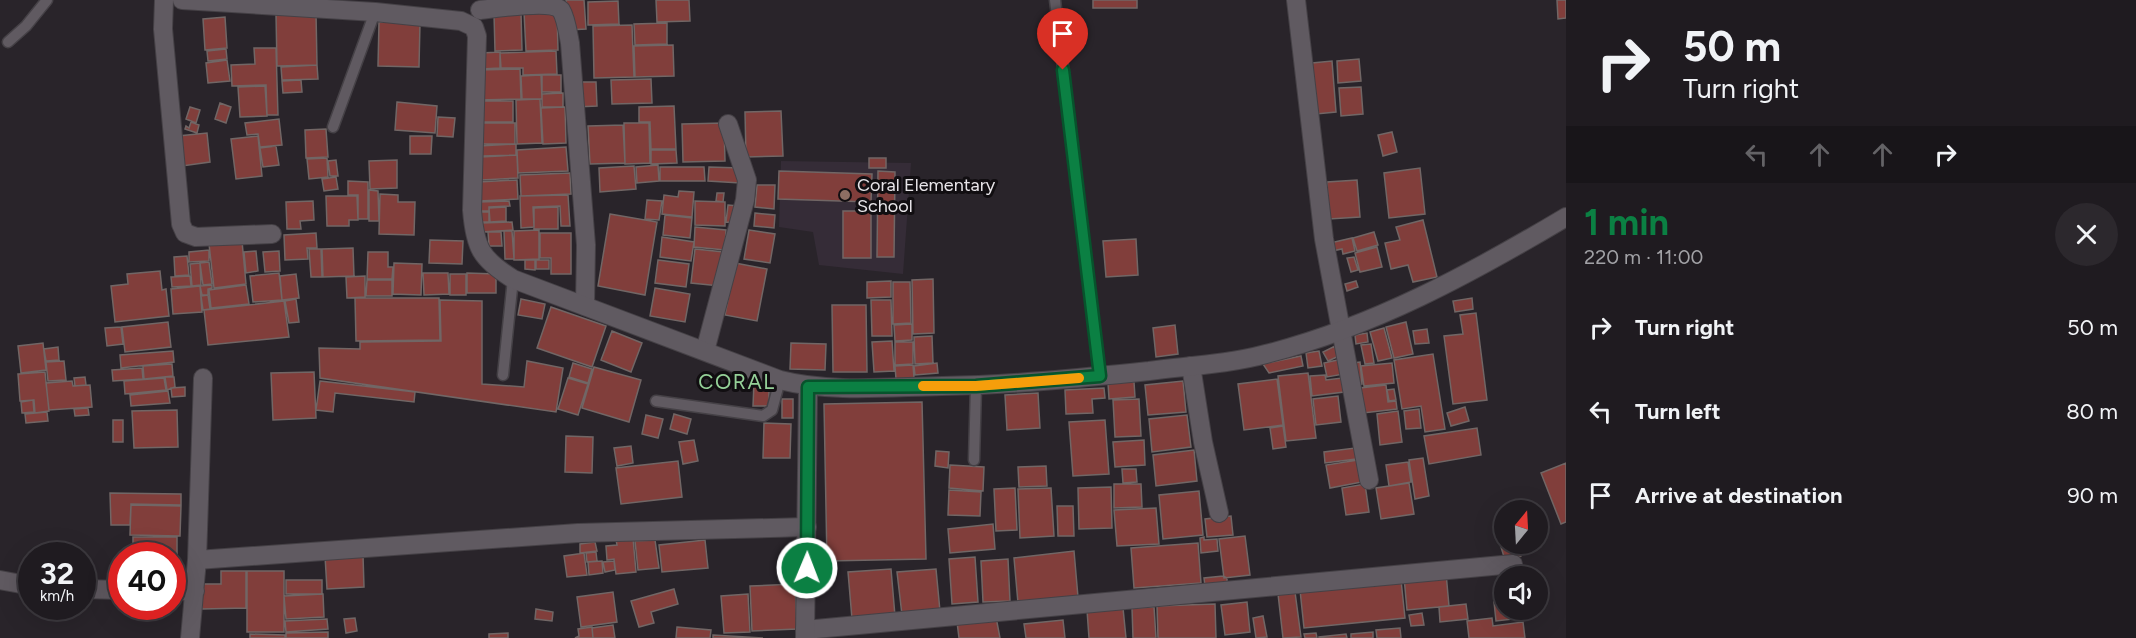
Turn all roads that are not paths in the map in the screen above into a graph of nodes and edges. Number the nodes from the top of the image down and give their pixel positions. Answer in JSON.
{"nodes":[{"id":1,"x":47,"y":0,"type":"edge"},
{"id":2,"x":164,"y":0,"type":"edge"},
{"id":3,"x":182,"y":0,"type":"edge"},
{"id":4,"x":1055,"y":0,"type":"edge"},
{"id":5,"x":1296,"y":0,"type":"edge"},
{"id":6,"x":326,"y":5,"type":"edge"},
{"id":7,"x":482,"y":5,"type":"edge"},
{"id":8,"x":400,"y":7,"type":"edge"},
{"id":9,"x":375,"y":12,"type":"junction"},
{"id":10,"x":474,"y":27,"type":"junction"},
{"id":11,"x":8,"y":42,"type":"dead end"},
{"id":12,"x":728,"y":124,"type":"dead end"},
{"id":13,"x":333,"y":127,"type":"dead end"},
{"id":14,"x":1566,"y":217,"type":"edge"},
{"id":15,"x":272,"y":234,"type":"dead end"},
{"id":16,"x":513,"y":279,"type":"junction"},
{"id":17,"x":585,"y":306,"type":"junction"},
{"id":18,"x":1341,"y":330,"type":"junction"},
{"id":19,"x":705,"y":351,"type":"junction"},
{"id":20,"x":1191,"y":366,"type":"junction"},
{"id":21,"x":503,"y":375,"type":"dead end"},
{"id":22,"x":1100,"y":376,"type":"junction"},
{"id":23,"x":203,"y":378,"type":"dead end"},
{"id":24,"x":780,"y":380,"type":"junction"},
{"id":25,"x":976,"y":386,"type":"junction"},
{"id":26,"x":808,"y":387,"type":"junction"},
{"id":27,"x":656,"y":401,"type":"dead end"},
{"id":28,"x":974,"y":460,"type":"dead end"},
{"id":29,"x":1369,"y":480,"type":"dead end"},
{"id":30,"x":1219,"y":513,"type":"dead end"},
{"id":31,"x":807,"y":527,"type":"junction"},
{"id":32,"x":197,"y":560,"type":"junction"},
{"id":33,"x":1513,"y":564,"type":"dead end"},
{"id":34,"x":0,"y":580,"type":"edge"},
{"id":35,"x":18,"y":583,"type":"edge"},
{"id":36,"x":186,"y":591,"type":"edge"},
{"id":37,"x":195,"y":591,"type":"junction"},
{"id":38,"x":805,"y":634,"type":"edge"},
{"id":39,"x":190,"y":638,"type":"edge"}],
"edges":[{"from":1,"to":11,"type":"lane"},
{"from":2,"to":15,"type":"street"},
{"from":3,"to":6,"type":"street"},
{"from":4,"to":22,"type":"lane"},
{"from":5,"to":18,"type":"street"},
{"from":6,"to":9,"type":"street"},
{"from":7,"to":10,"type":"street"},
{"from":7,"to":17,"type":"street"},
{"from":8,"to":9,"type":"street"},
{"from":8,"to":10,"type":"street"},
{"from":9,"to":13,"type":"lane"},
{"from":10,"to":16,"type":"street"},
{"from":12,"to":19,"type":"street"},
{"from":14,"to":18,"type":"street"},
{"from":16,"to":17,"type":"street"},
{"from":16,"to":21,"type":"lane"},
{"from":17,"to":19,"type":"street"},
{"from":18,"to":20,"type":"street"},
{"from":18,"to":29,"type":"street"},
{"from":19,"to":24,"type":"street"},
{"from":20,"to":22,"type":"street"},
{"from":20,"to":30,"type":"street"},
{"from":22,"to":25,"type":"street"},
{"from":23,"to":32,"type":"street"},
{"from":24,"to":26,"type":"street"},
{"from":24,"to":27,"type":"lane"},
{"from":25,"to":26,"type":"street"},
{"from":25,"to":28,"type":"lane"},
{"from":26,"to":31,"type":"street"},
{"from":31,"to":32,"type":"street"},
{"from":31,"to":38,"type":"street"},
{"from":32,"to":37,"type":"street"},
{"from":33,"to":38,"type":"street"},
{"from":34,"to":35,"type":"street"},
{"from":36,"to":37,"type":"street"},
{"from":37,"to":39,"type":"street"}]}
